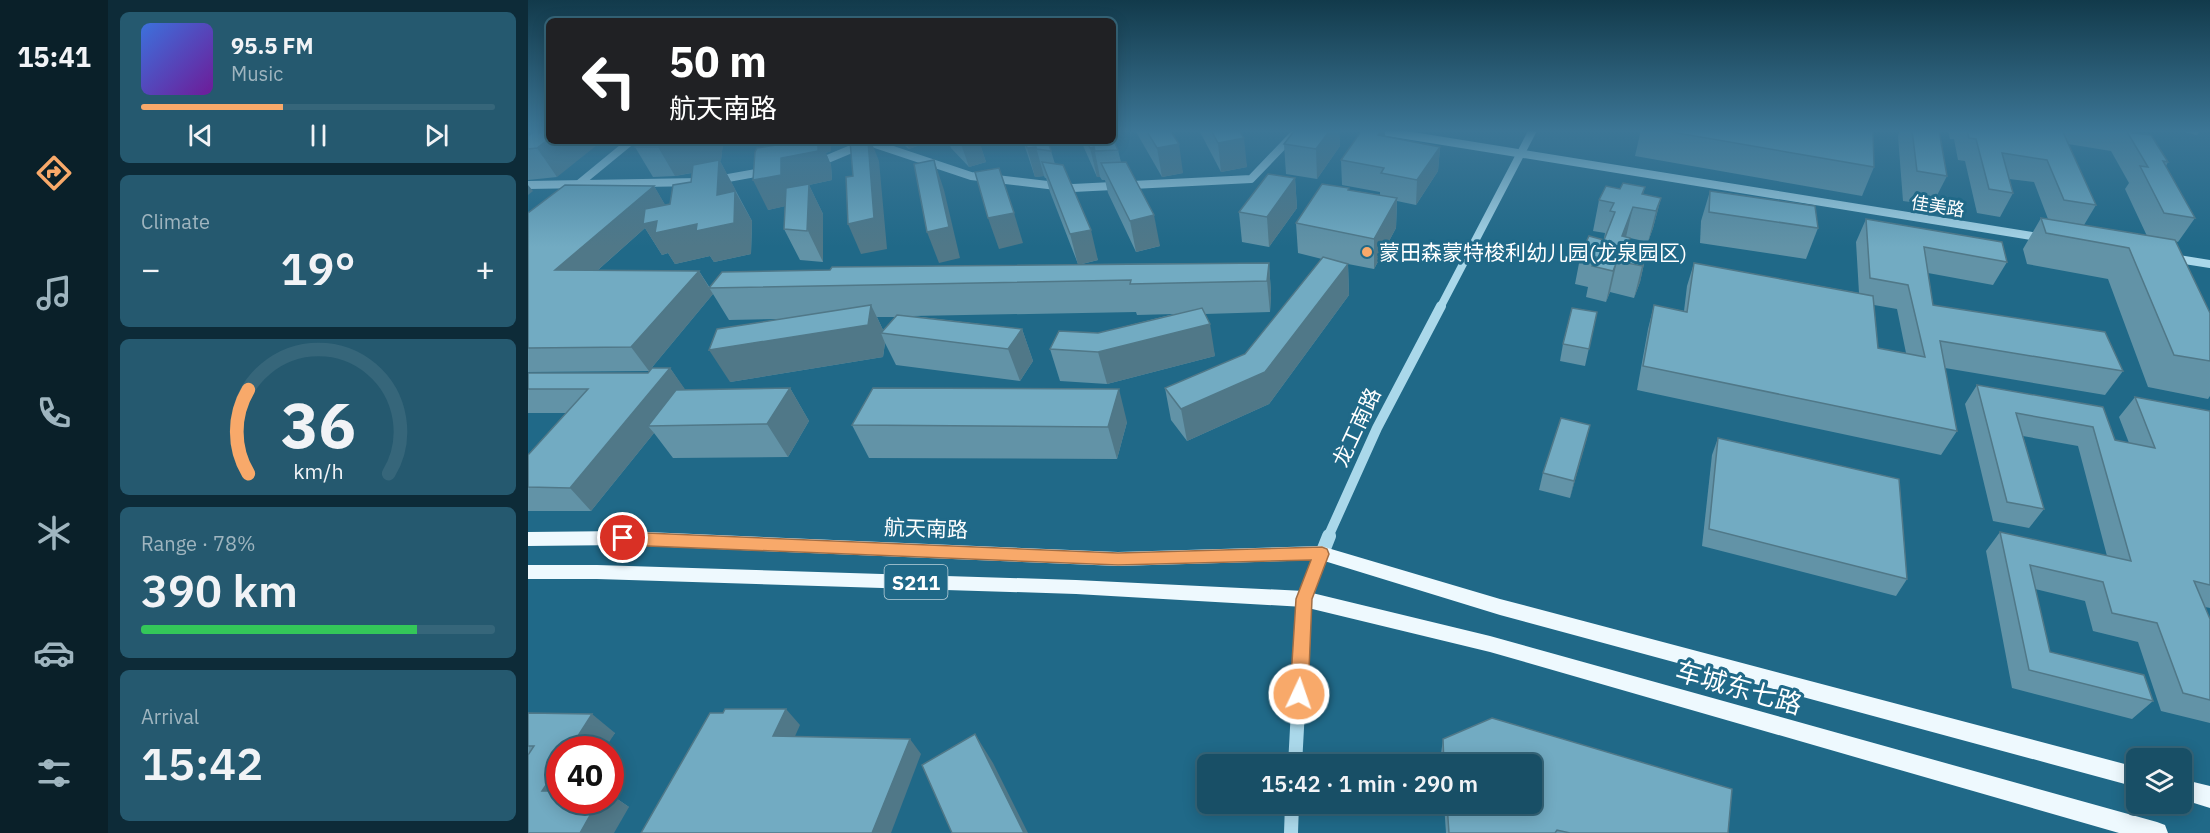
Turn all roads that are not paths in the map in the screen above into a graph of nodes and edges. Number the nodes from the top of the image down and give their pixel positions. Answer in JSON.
{"nodes":[{"id":1,"x":597,"y":169,"type":"edge"},
{"id":2,"x":949,"y":169,"type":"edge"},
{"id":3,"x":1261,"y":169,"type":"edge"},
{"id":4,"x":1513,"y":169,"type":"edge"},
{"id":5,"x":1608,"y":169,"type":"edge"},
{"id":6,"x":773,"y":170,"type":"edge"},
{"id":7,"x":577,"y":185,"type":"junction"},
{"id":8,"x":528,"y":186,"type":"edge"},
{"id":9,"x":568,"y":192,"type":"edge"},
{"id":10,"x":2058,"y":240,"type":"edge"},
{"id":11,"x":2163,"y":256,"type":"edge"},
{"id":12,"x":2210,"y":264,"type":"edge"},
{"id":13,"x":528,"y":539,"type":"edge"},
{"id":14,"x":1322,"y":554,"type":"junction"},
{"id":15,"x":528,"y":572,"type":"edge"},
{"id":16,"x":1304,"y":599,"type":"junction"},
{"id":17,"x":1296,"y":754,"type":"edge"},
{"id":18,"x":2126,"y":774,"type":"edge"},
{"id":19,"x":2192,"y":792,"type":"edge"},
{"id":20,"x":2210,"y":797,"type":"edge"},
{"id":21,"x":1292,"y":814,"type":"edge"},
{"id":22,"x":1291,"y":833,"type":"edge"},
{"id":23,"x":2157,"y":833,"type":"edge"}],
"edges":[{"from":1,"to":7,"type":"street"},
{"from":2,"to":3,"type":"street"},
{"from":4,"to":14,"type":"street","name":"龙工南路"},
{"from":5,"to":10,"type":"street","name":"佳美路"},
{"from":6,"to":7,"type":"street"},
{"from":7,"to":8,"type":"street"},
{"from":7,"to":9,"type":"street"},
{"from":11,"to":12,"type":"street"},
{"from":13,"to":14,"type":"main road","name":"航天南路","number":"S211"},
{"from":14,"to":16,"type":"street","name":"龙工南路"},
{"from":14,"to":18,"type":"main road","name":"车城东七路"},
{"from":15,"to":16,"type":"main road","number":"S211"},
{"from":16,"to":17,"type":"street","name":"龙工南路"},
{"from":16,"to":23,"type":"main road","name":"车城东七路"},
{"from":19,"to":20,"type":"main road"},
{"from":21,"to":22,"type":"street"}]}
